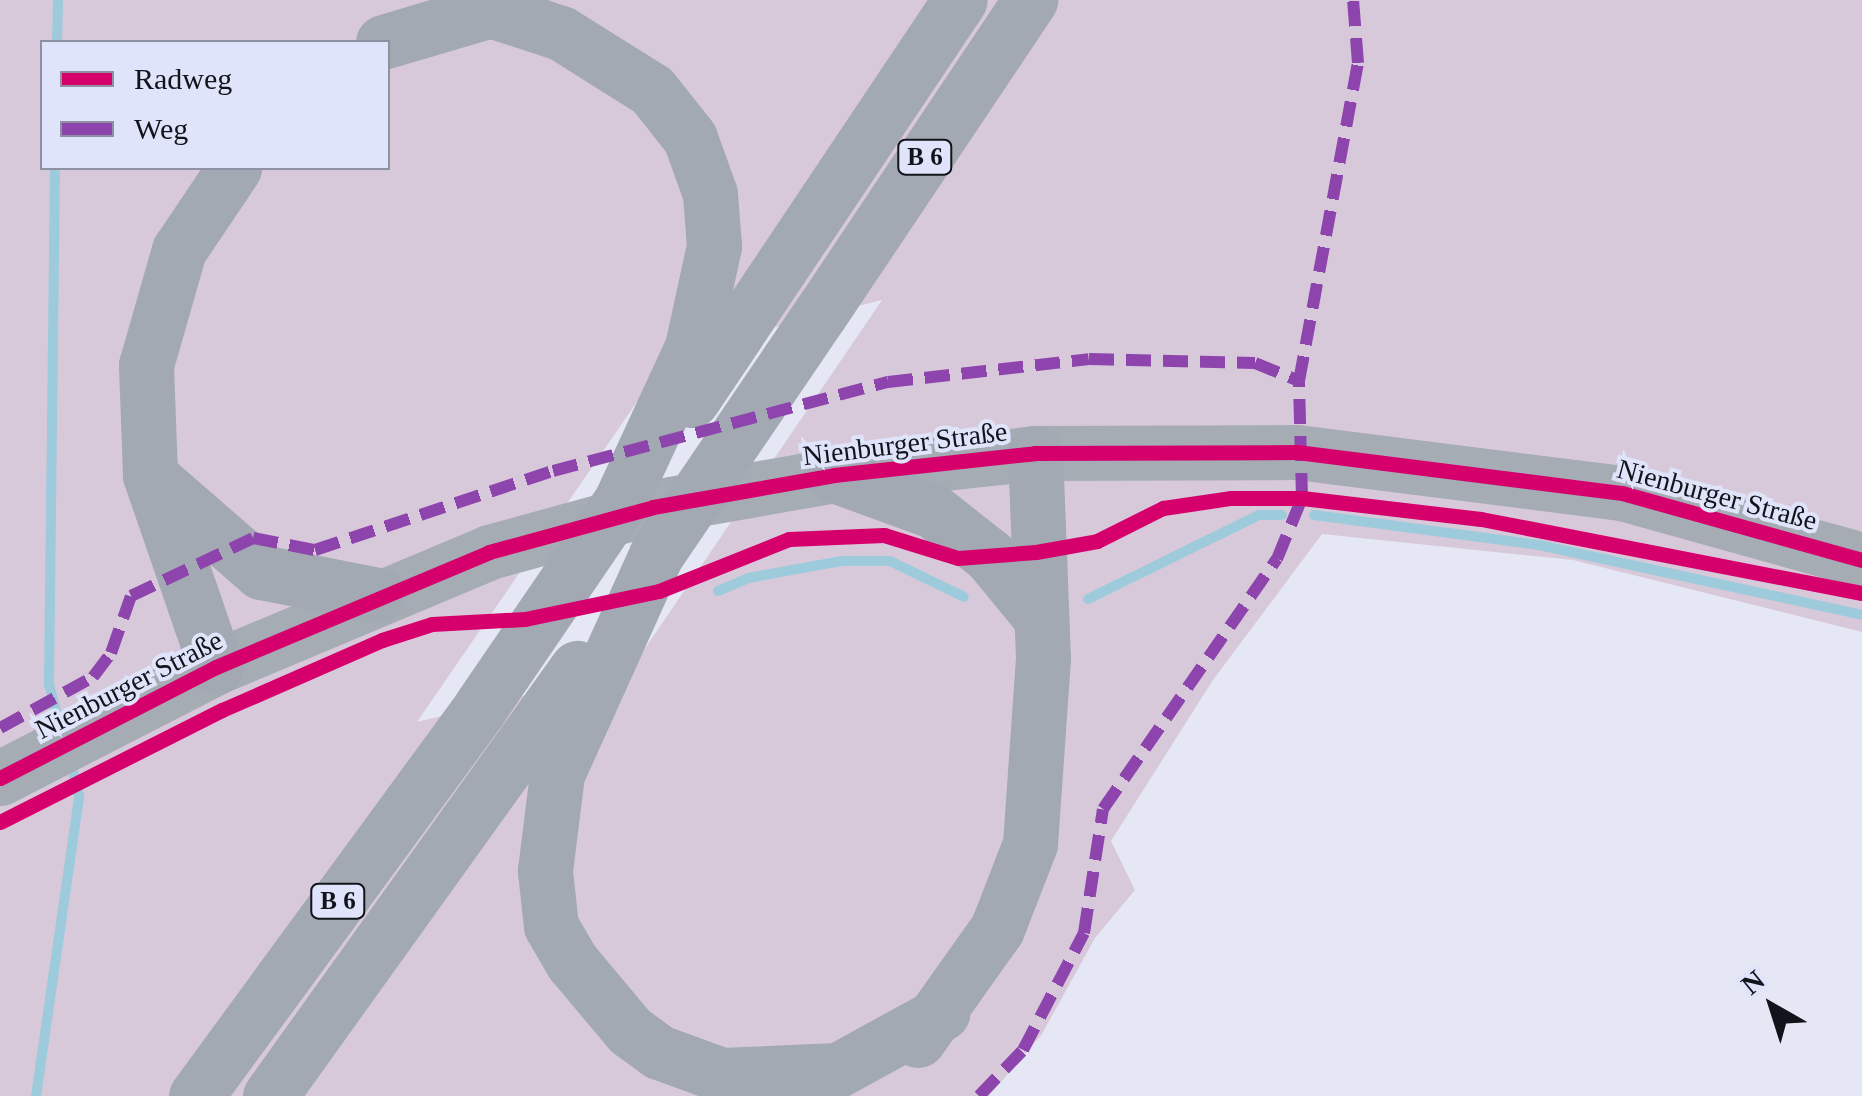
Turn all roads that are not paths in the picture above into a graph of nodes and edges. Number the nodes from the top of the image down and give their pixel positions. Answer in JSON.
{"nodes":[{"id":1,"x":960,"y":0,"type":"edge"},
{"id":2,"x":1030,"y":0,"type":"edge"},
{"id":3,"x":504,"y":4,"type":"edge"},
{"id":4,"x":389,"y":40,"type":"edge"},
{"id":5,"x":233,"y":170,"type":"edge"},
{"id":6,"x":714,"y":342,"type":"junction"},
{"id":7,"x":1036,"y":453,"type":"junction"},
{"id":8,"x":150,"y":474,"type":"junction"},
{"id":9,"x":834,"y":475,"type":"junction"},
{"id":10,"x":1862,"y":560,"type":"edge"},
{"id":11,"x":378,"y":595,"type":"junction"},
{"id":12,"x":1041,"y":618,"type":"junction"},
{"id":13,"x":216,"y":667,"type":"junction"},
{"id":14,"x":580,"y":682,"type":"junction"},
{"id":15,"x":42,"y":756,"type":"edge"},
{"id":16,"x":942,"y":1012,"type":"junction"},
{"id":17,"x":196,"y":1096,"type":"edge"},
{"id":18,"x":270,"y":1096,"type":"edge"},
{"id":19,"x":858,"y":1096,"type":"edge"}],
"edges":[{"from":1,"to":6,"type":"highway","number":"B 6"},
{"from":2,"to":14,"type":"highway","number":"B 6","bridge":true},
{"from":3,"to":4,"type":"highway"},
{"from":3,"to":6,"type":"highway"},
{"from":5,"to":8,"type":"highway"},
{"from":6,"to":17,"type":"highway","number":"B 6","bridge":true},
{"from":7,"to":9,"type":"street","name":"Nienburger Straße"},
{"from":7,"to":10,"type":"street","name":"Nienburger Straße"},
{"from":7,"to":12,"type":"highway"},
{"from":8,"to":11,"type":"highway"},
{"from":8,"to":13,"type":"highway"},
{"from":9,"to":11,"type":"street","name":"Nienburger Straße"},
{"from":9,"to":12,"type":"highway"},
{"from":11,"to":13,"type":"street","name":"Nienburger Straße"},
{"from":12,"to":16,"type":"highway"},
{"from":13,"to":15,"type":"street","name":"Nienburger Straße"},
{"from":14,"to":16,"type":"highway"},
{"from":14,"to":18,"type":"highway","number":"B 6"},
{"from":16,"to":19,"type":"highway"}]}
